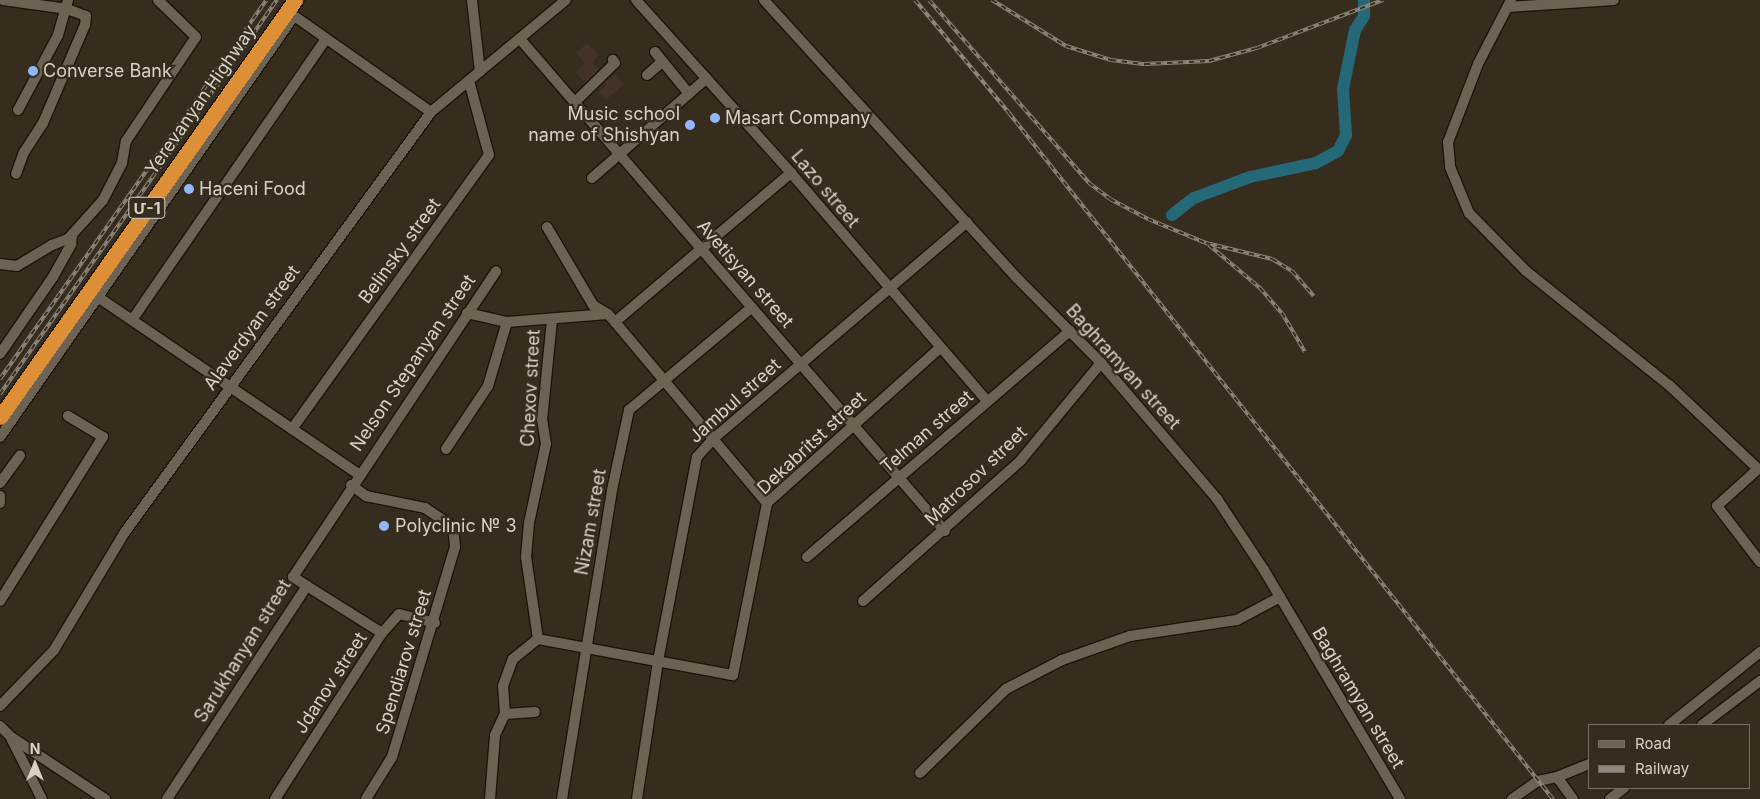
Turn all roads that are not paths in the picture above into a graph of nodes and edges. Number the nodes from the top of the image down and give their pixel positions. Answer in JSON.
{"nodes":[{"id":1,"x":3,"y":0,"type":"edge"},
{"id":2,"x":158,"y":0,"type":"edge"},
{"id":3,"x":472,"y":0,"type":"edge"},
{"id":4,"x":566,"y":0,"type":"edge"},
{"id":5,"x":636,"y":0,"type":"edge"},
{"id":6,"x":764,"y":0,"type":"edge"},
{"id":7,"x":1614,"y":0,"type":"edge"},
{"id":8,"x":1510,"y":4,"type":"edge"},
{"id":9,"x":68,"y":5,"type":"edge"},
{"id":10,"x":292,"y":9,"type":"edge"},
{"id":11,"x":520,"y":38,"type":"junction"},
{"id":12,"x":326,"y":39,"type":"junction"},
{"id":13,"x":655,"y":52,"type":"dead end"},
{"id":14,"x":613,"y":60,"type":"dead end"},
{"id":15,"x":662,"y":62,"type":"junction"},
{"id":16,"x":480,"y":72,"type":"junction"},
{"id":17,"x":647,"y":75,"type":"dead end"},
{"id":18,"x":707,"y":78,"type":"junction"},
{"id":19,"x":469,"y":81,"type":"junction"},
{"id":20,"x":689,"y":94,"type":"junction"},
{"id":21,"x":576,"y":101,"type":"junction"},
{"id":22,"x":18,"y":110,"type":"dead end"},
{"id":23,"x":431,"y":112,"type":"junction"},
{"id":24,"x":621,"y":154,"type":"junction"},
{"id":25,"x":791,"y":172,"type":"junction"},
{"id":26,"x":16,"y":174,"type":"dead end"},
{"id":27,"x":592,"y":178,"type":"dead end"},
{"id":28,"x":967,"y":222,"type":"junction"},
{"id":29,"x":547,"y":227,"type":"dead end"},
{"id":30,"x":72,"y":236,"type":"junction"},
{"id":31,"x":701,"y":248,"type":"junction"},
{"id":32,"x":0,"y":264,"type":"edge"},
{"id":33,"x":496,"y":271,"type":"dead end"},
{"id":34,"x":889,"y":290,"type":"junction"},
{"id":35,"x":94,"y":294,"type":"junction"},
{"id":36,"x":752,"y":307,"type":"junction"},
{"id":37,"x":467,"y":313,"type":"junction"},
{"id":38,"x":608,"y":314,"type":"junction"},
{"id":39,"x":552,"y":319,"type":"junction"},
{"id":40,"x":132,"y":320,"type":"junction"},
{"id":41,"x":507,"y":322,"type":"junction"},
{"id":42,"x":615,"y":322,"type":"junction"},
{"id":43,"x":1070,"y":331,"type":"junction"},
{"id":44,"x":940,"y":348,"type":"junction"},
{"id":45,"x":0,"y":354,"type":"edge"},
{"id":46,"x":801,"y":363,"type":"junction"},
{"id":47,"x":1101,"y":363,"type":"junction"},
{"id":48,"x":661,"y":380,"type":"junction"},
{"id":49,"x":230,"y":386,"type":"junction"},
{"id":50,"x":987,"y":400,"type":"junction"},
{"id":51,"x":68,"y":416,"type":"dead end"},
{"id":52,"x":0,"y":417,"type":"edge"},
{"id":53,"x":854,"y":425,"type":"junction"},
{"id":54,"x":292,"y":429,"type":"junction"},
{"id":55,"x":0,"y":437,"type":"edge"},
{"id":56,"x":714,"y":439,"type":"junction"},
{"id":57,"x":446,"y":449,"type":"dead end"},
{"id":58,"x":20,"y":455,"type":"dead end"},
{"id":59,"x":1759,"y":470,"type":"edge"},
{"id":60,"x":358,"y":474,"type":"junction"},
{"id":61,"x":899,"y":478,"type":"junction"},
{"id":62,"x":0,"y":483,"type":"edge"},
{"id":63,"x":351,"y":485,"type":"junction"},
{"id":64,"x":0,"y":496,"type":"edge"},
{"id":65,"x":0,"y":502,"type":"edge"},
{"id":66,"x":767,"y":503,"type":"junction"},
{"id":67,"x":945,"y":531,"type":"junction"},
{"id":68,"x":807,"y":557,"type":"dead end"},
{"id":69,"x":1760,"y":562,"type":"edge"},
{"id":70,"x":307,"y":586,"type":"junction"},
{"id":71,"x":1280,"y":596,"type":"junction"},
{"id":72,"x":863,"y":601,"type":"dead end"},
{"id":73,"x":0,"y":602,"type":"edge"},
{"id":74,"x":435,"y":623,"type":"junction"},
{"id":75,"x":382,"y":633,"type":"junction"},
{"id":76,"x":538,"y":639,"type":"junction"},
{"id":77,"x":587,"y":648,"type":"junction"},
{"id":78,"x":1760,"y":652,"type":"edge"},
{"id":79,"x":658,"y":661,"type":"junction"},
{"id":80,"x":1760,"y":681,"type":"edge"},
{"id":81,"x":0,"y":706,"type":"edge"},
{"id":82,"x":535,"y":712,"type":"dead end"},
{"id":83,"x":505,"y":714,"type":"junction"},
{"id":84,"x":1670,"y":724,"type":"edge"},
{"id":85,"x":1703,"y":724,"type":"edge"},
{"id":86,"x":0,"y":726,"type":"edge"},
{"id":87,"x":11,"y":737,"type":"junction"},
{"id":88,"x":1588,"y":764,"type":"edge"},
{"id":89,"x":920,"y":773,"type":"dead end"},
{"id":90,"x":1557,"y":777,"type":"junction"},
{"id":91,"x":1623,"y":789,"type":"edge"},
{"id":92,"x":42,"y":799,"type":"edge"},
{"id":93,"x":105,"y":799,"type":"edge"},
{"id":94,"x":168,"y":799,"type":"edge"},
{"id":95,"x":275,"y":799,"type":"edge"},
{"id":96,"x":366,"y":799,"type":"edge"},
{"id":97,"x":490,"y":799,"type":"edge"},
{"id":98,"x":562,"y":799,"type":"edge"},
{"id":99,"x":637,"y":799,"type":"edge"},
{"id":100,"x":1400,"y":799,"type":"edge"},
{"id":101,"x":1512,"y":799,"type":"edge"},
{"id":102,"x":1573,"y":799,"type":"edge"},
{"id":103,"x":1610,"y":799,"type":"edge"}],
"edges":[{"from":1,"to":9,"type":"street"},
{"from":2,"to":30,"type":"street"},
{"from":3,"to":16,"type":"street"},
{"from":4,"to":11,"type":"street","name":"Alaverdyan street"},
{"from":5,"to":18,"type":"street","name":"Lazo street"},
{"from":6,"to":28,"type":"street","name":"Baghramyan street"},
{"from":7,"to":8,"type":"street"},
{"from":8,"to":59,"type":"street"},
{"from":9,"to":22,"type":"street"},
{"from":9,"to":26,"type":"street"},
{"from":10,"to":12,"type":"street"},
{"from":10,"to":35,"type":"highway","name":"Yerevanyan Highway","number":"Մ-1"},
{"from":11,"to":16,"type":"street","name":"Alaverdyan street"},
{"from":11,"to":21,"type":"street","name":"Avetisyan street"},
{"from":12,"to":23,"type":"street"},
{"from":12,"to":40,"type":"street"},
{"from":13,"to":15,"type":"street"},
{"from":14,"to":21,"type":"street"},
{"from":15,"to":17,"type":"street"},
{"from":15,"to":20,"type":"street"},
{"from":16,"to":19,"type":"street","name":"Alaverdyan street"},
{"from":18,"to":20,"type":"street"},
{"from":18,"to":25,"type":"street","name":"Lazo street"},
{"from":19,"to":23,"type":"street","name":"Alaverdyan street"},
{"from":19,"to":54,"type":"street","name":"Belinsky street"},
{"from":20,"to":24,"type":"street"},
{"from":21,"to":24,"type":"street","name":"Avetisyan street"},
{"from":23,"to":49,"type":"street","name":"Alaverdyan street"},
{"from":24,"to":27,"type":"street"},
{"from":24,"to":31,"type":"street","name":"Avetisyan street"},
{"from":25,"to":31,"type":"street"},
{"from":25,"to":34,"type":"street","name":"Lazo street"},
{"from":28,"to":34,"type":"street","name":"Jambul street"},
{"from":28,"to":43,"type":"street","name":"Baghramyan street"},
{"from":29,"to":38,"type":"street"},
{"from":30,"to":32,"type":"street"},
{"from":30,"to":45,"type":"street"},
{"from":31,"to":36,"type":"street","name":"Avetisyan street"},
{"from":31,"to":42,"type":"street"},
{"from":33,"to":37,"type":"street","name":"Nelson Stepanyan street"},
{"from":34,"to":44,"type":"street","name":"Lazo street"},
{"from":34,"to":46,"type":"street","name":"Jambul street"},
{"from":35,"to":40,"type":"street"},
{"from":35,"to":52,"type":"highway","name":"Yerevanyan Highway","number":"Մ-1"},
{"from":35,"to":55,"type":"street"},
{"from":36,"to":46,"type":"street","name":"Avetisyan street"},
{"from":36,"to":48,"type":"street","name":"Nizam street"},
{"from":37,"to":41,"type":"street"},
{"from":37,"to":60,"type":"street","name":"Nelson Stepanyan street"},
{"from":38,"to":39,"type":"street"},
{"from":38,"to":42,"type":"street"},
{"from":39,"to":41,"type":"street"},
{"from":39,"to":76,"type":"street","name":"Chexov street"},
{"from":40,"to":49,"type":"street"},
{"from":41,"to":57,"type":"street"},
{"from":42,"to":48,"type":"street"},
{"from":43,"to":47,"type":"street","name":"Baghramyan street"},
{"from":43,"to":50,"type":"street","name":"Telman street"},
{"from":44,"to":50,"type":"street","name":"Lazo street"},
{"from":44,"to":53,"type":"street","name":"Dekabritst street"},
{"from":46,"to":53,"type":"street","name":"Avetisyan street"},
{"from":46,"to":56,"type":"street","name":"Jambul street"},
{"from":47,"to":67,"type":"street","name":"Matrosov street"},
{"from":47,"to":71,"type":"street","name":"Baghramyan street"},
{"from":48,"to":56,"type":"street"},
{"from":48,"to":77,"type":"street","name":"Nizam street"},
{"from":49,"to":54,"type":"street"},
{"from":49,"to":81,"type":"street","name":"Alaverdyan street"},
{"from":50,"to":61,"type":"street","name":"Telman street"},
{"from":51,"to":73,"type":"street"},
{"from":53,"to":61,"type":"street","name":"Avetisyan street"},
{"from":53,"to":66,"type":"street","name":"Dekabritst street"},
{"from":54,"to":60,"type":"street"},
{"from":56,"to":66,"type":"street"},
{"from":56,"to":79,"type":"street","name":"Jambul street"},
{"from":58,"to":62,"type":"street"},
{"from":59,"to":69,"type":"street"},
{"from":60,"to":63,"type":"street","name":"Sarukhanyan street"},
{"from":61,"to":67,"type":"street","name":"Avetisyan street"},
{"from":61,"to":68,"type":"street","name":"Telman street"},
{"from":63,"to":70,"type":"street","name":"Sarukhanyan street"},
{"from":63,"to":74,"type":"street","name":"Spendiarov street"},
{"from":64,"to":65,"type":"street"},
{"from":66,"to":79,"type":"street","name":"Dekabritst street"},
{"from":67,"to":72,"type":"street","name":"Matrosov street"},
{"from":70,"to":75,"type":"street","name":"Jdanov street"},
{"from":70,"to":94,"type":"street","name":"Sarukhanyan street"},
{"from":71,"to":89,"type":"street"},
{"from":71,"to":100,"type":"street","name":"Baghramyan street"},
{"from":74,"to":75,"type":"street"},
{"from":74,"to":96,"type":"street","name":"Spendiarov street"},
{"from":75,"to":95,"type":"street","name":"Jdanov street"},
{"from":76,"to":77,"type":"street"},
{"from":76,"to":83,"type":"street"},
{"from":77,"to":79,"type":"street"},
{"from":77,"to":98,"type":"street","name":"Nizam street"},
{"from":78,"to":84,"type":"street"},
{"from":79,"to":99,"type":"street","name":"Jambul street"},
{"from":80,"to":85,"type":"street"},
{"from":82,"to":83,"type":"street"},
{"from":83,"to":97,"type":"street"},
{"from":86,"to":87,"type":"street"},
{"from":87,"to":92,"type":"street"},
{"from":87,"to":93,"type":"street"},
{"from":88,"to":90,"type":"street"},
{"from":90,"to":101,"type":"street"},
{"from":90,"to":102,"type":"street"},
{"from":91,"to":103,"type":"street"}]}
